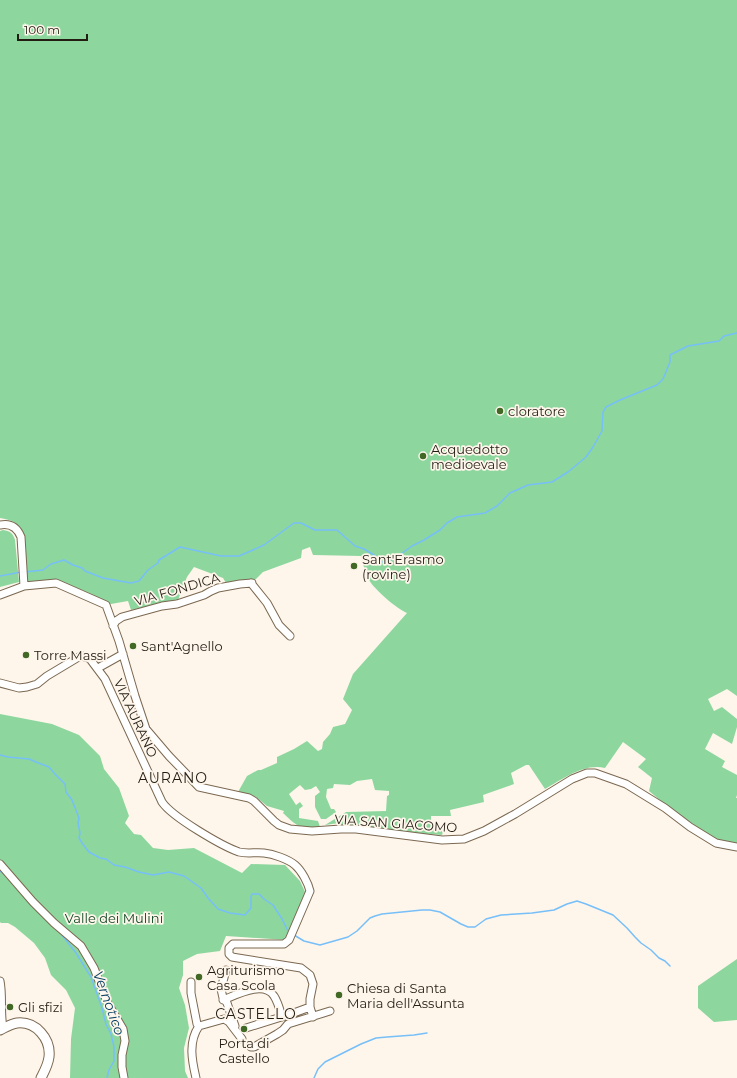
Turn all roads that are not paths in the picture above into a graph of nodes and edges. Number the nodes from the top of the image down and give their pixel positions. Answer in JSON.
{"nodes":[{"id":1,"x":0,"y":525,"type":"edge"},
{"id":2,"x":23,"y":582,"type":"junction"},
{"id":3,"x":0,"y":595,"type":"edge"},
{"id":4,"x":113,"y":626,"type":"junction"},
{"id":5,"x":290,"y":636,"type":"dead end"},
{"id":6,"x":122,"y":654,"type":"junction"},
{"id":7,"x":98,"y":668,"type":"junction"},
{"id":8,"x":0,"y":683,"type":"edge"},
{"id":9,"x":737,"y":847,"type":"edge"},
{"id":10,"x":0,"y":864,"type":"edge"},
{"id":11,"x":226,"y":970,"type":"dead end"},
{"id":12,"x":0,"y":981,"type":"edge"},
{"id":13,"x":191,"y":982,"type":"dead end"},
{"id":14,"x":223,"y":1000,"type":"junction"},
{"id":15,"x":310,"y":1007,"type":"junction"},
{"id":16,"x":330,"y":1011,"type":"dead end"},
{"id":17,"x":282,"y":1017,"type":"junction"},
{"id":18,"x":313,"y":1017,"type":"junction"},
{"id":19,"x":233,"y":1025,"type":"junction"},
{"id":20,"x":199,"y":1026,"type":"junction"},
{"id":21,"x":2,"y":1029,"type":"edge"},
{"id":22,"x":242,"y":1039,"type":"dead end"},
{"id":23,"x":250,"y":1047,"type":"dead end"},
{"id":24,"x":124,"y":1077,"type":"edge"},
{"id":25,"x":41,"y":1078,"type":"edge"},
{"id":26,"x":196,"y":1078,"type":"edge"}],
"edges":[{"from":1,"to":2,"type":"street"},
{"from":2,"to":3,"type":"street"},
{"from":2,"to":4,"type":"street"},
{"from":4,"to":5,"type":"street","name":"VIA FONDICA"},
{"from":4,"to":6,"type":"street"},
{"from":6,"to":7,"type":"street"},
{"from":6,"to":9,"type":"street","name":"VIA SAN GIACOMO"},
{"from":7,"to":8,"type":"street","name":"VIA AURANO"},
{"from":7,"to":15,"type":"street","name":"VIA AURANO"},
{"from":10,"to":24,"type":"street"},
{"from":11,"to":14,"type":"street"},
{"from":12,"to":21,"type":"street"},
{"from":13,"to":20,"type":"street"},
{"from":14,"to":17,"type":"street"},
{"from":14,"to":19,"type":"street"},
{"from":15,"to":17,"type":"street"},
{"from":15,"to":18,"type":"street"},
{"from":16,"to":18,"type":"street"},
{"from":17,"to":19,"type":"street"},
{"from":18,"to":23,"type":"street"},
{"from":19,"to":20,"type":"street"},
{"from":19,"to":22,"type":"street"},
{"from":20,"to":26,"type":"street"},
{"from":21,"to":25,"type":"main road"}]}
